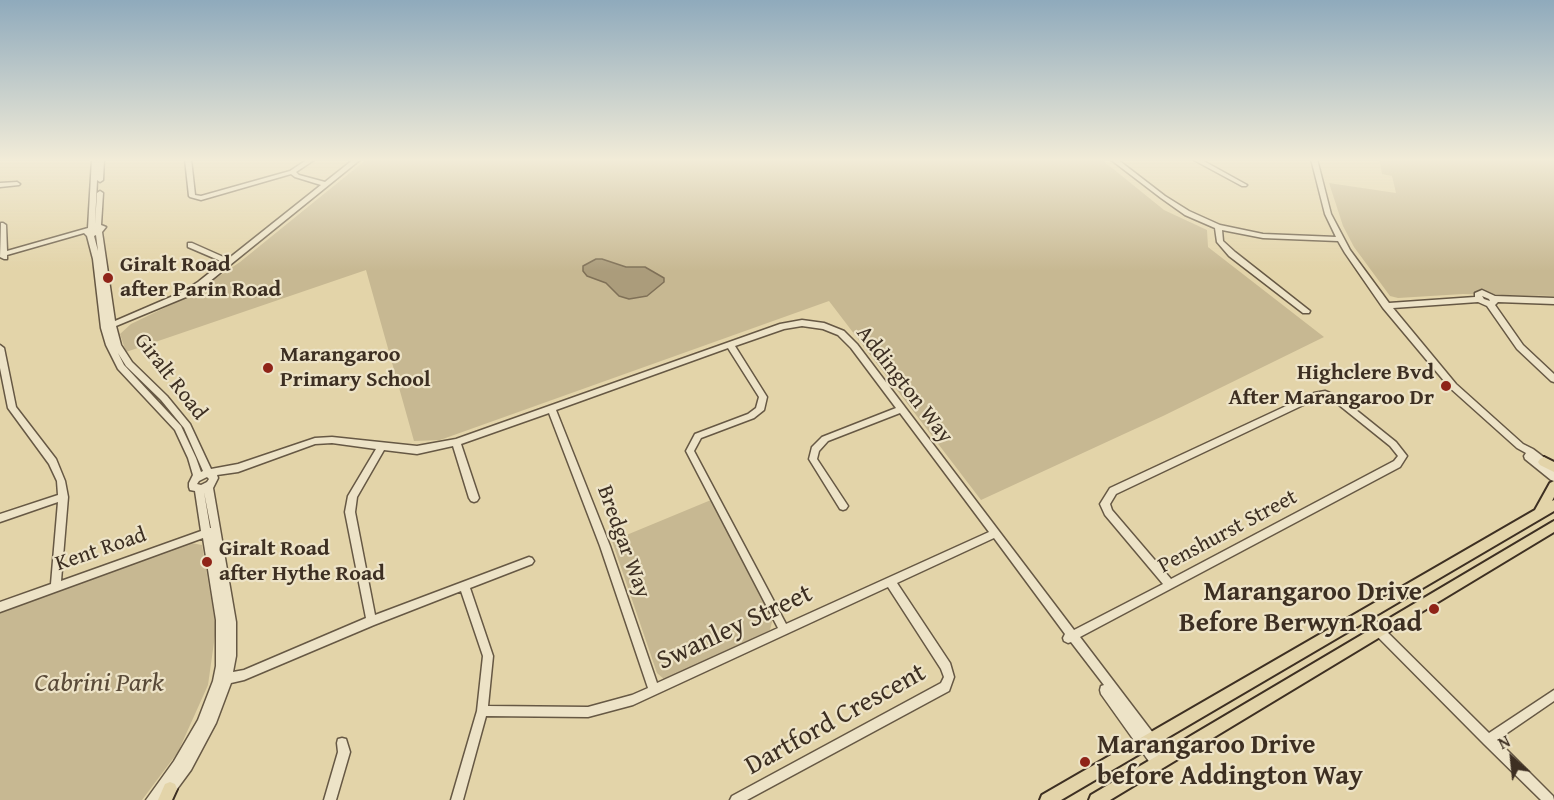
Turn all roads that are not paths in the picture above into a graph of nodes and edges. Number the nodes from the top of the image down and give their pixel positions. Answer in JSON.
{"nodes":[{"id":1,"x":93,"y":196,"type":"edge"},
{"id":2,"x":96,"y":196,"type":"edge"},
{"id":3,"x":312,"y":196,"type":"edge"},
{"id":4,"x":1162,"y":196,"type":"edge"},
{"id":5,"x":1323,"y":196,"type":"edge"},
{"id":6,"x":3,"y":225,"type":"dead end"},
{"id":7,"x":1218,"y":227,"type":"junction"},
{"id":8,"x":92,"y":230,"type":"junction"},
{"id":9,"x":1340,"y":239,"type":"junction"},
{"id":10,"x":190,"y":245,"type":"dead end"},
{"id":11,"x":2,"y":256,"type":"edge"},
{"id":12,"x":229,"y":262,"type":"junction"},
{"id":13,"x":1492,"y":301,"type":"junction"},
{"id":14,"x":1554,"y":301,"type":"edge"},
{"id":15,"x":1386,"y":306,"type":"junction"},
{"id":16,"x":1306,"y":311,"type":"dead end"},
{"id":17,"x":109,"y":327,"type":"junction"},
{"id":18,"x":731,"y":346,"type":"junction"},
{"id":19,"x":0,"y":348,"type":"edge"},
{"id":20,"x":1554,"y":379,"type":"edge"},
{"id":21,"x":551,"y":410,"type":"junction"},
{"id":22,"x":900,"y":410,"type":"junction"},
{"id":23,"x":456,"y":444,"type":"junction"},
{"id":24,"x":1520,"y":446,"type":"junction"},
{"id":25,"x":381,"y":447,"type":"junction"},
{"id":26,"x":238,"y":468,"type":"junction"},
{"id":27,"x":209,"y":473,"type":"junction"},
{"id":28,"x":1552,"y":474,"type":"edge"},
{"id":29,"x":198,"y":476,"type":"junction"},
{"id":30,"x":206,"y":487,"type":"junction"},
{"id":31,"x":63,"y":497,"type":"junction"},
{"id":32,"x":474,"y":498,"type":"dead end"},
{"id":33,"x":843,"y":506,"type":"dead end"},
{"id":34,"x":1554,"y":506,"type":"edge"},
{"id":35,"x":1539,"y":513,"type":"junction"},
{"id":36,"x":0,"y":518,"type":"edge"},
{"id":37,"x":1554,"y":526,"type":"edge"},
{"id":38,"x":211,"y":532,"type":"junction"},
{"id":39,"x":992,"y":534,"type":"junction"},
{"id":40,"x":529,"y":561,"type":"dead end"},
{"id":41,"x":890,"y":581,"type":"junction"},
{"id":42,"x":1170,"y":585,"type":"junction"},
{"id":43,"x":464,"y":586,"type":"junction"},
{"id":44,"x":56,"y":587,"type":"junction"},
{"id":45,"x":0,"y":607,"type":"edge"},
{"id":46,"x":1363,"y":615,"type":"junction"},
{"id":47,"x":371,"y":621,"type":"junction"},
{"id":48,"x":784,"y":630,"type":"junction"},
{"id":49,"x":1379,"y":630,"type":"junction"},
{"id":50,"x":1070,"y":637,"type":"junction"},
{"id":51,"x":223,"y":680,"type":"junction"},
{"id":52,"x":654,"y":690,"type":"junction"},
{"id":53,"x":1554,"y":695,"type":"edge"},
{"id":54,"x":482,"y":711,"type":"junction"},
{"id":55,"x":1147,"y":740,"type":"junction"},
{"id":56,"x":1488,"y":740,"type":"junction"},
{"id":57,"x":342,"y":743,"type":"dead end"},
{"id":58,"x":1161,"y":761,"type":"junction"},
{"id":59,"x":165,"y":796,"type":"edge"},
{"id":60,"x":152,"y":800,"type":"edge"},
{"id":61,"x":330,"y":800,"type":"edge"},
{"id":62,"x":457,"y":800,"type":"edge"},
{"id":63,"x":736,"y":800,"type":"edge"},
{"id":64,"x":1047,"y":800,"type":"edge"},
{"id":65,"x":1096,"y":800,"type":"edge"},
{"id":66,"x":1549,"y":800,"type":"edge"}],
"edges":[{"from":1,"to":8,"type":"street","name":"Giralt Road"},
{"from":2,"to":8,"type":"street","name":"Giralt Road"},
{"from":3,"to":12,"type":"street"},
{"from":4,"to":7,"type":"street"},
{"from":5,"to":9,"type":"street"},
{"from":6,"to":11,"type":"street"},
{"from":7,"to":9,"type":"street"},
{"from":7,"to":16,"type":"street"},
{"from":8,"to":11,"type":"street"},
{"from":8,"to":17,"type":"street","name":"Giralt Road"},
{"from":9,"to":15,"type":"street"},
{"from":10,"to":12,"type":"street"},
{"from":12,"to":17,"type":"street"},
{"from":13,"to":14,"type":"street"},
{"from":13,"to":15,"type":"street"},
{"from":13,"to":20,"type":"street"},
{"from":15,"to":24,"type":"street"},
{"from":17,"to":27,"type":"street","name":"Giralt Road"},
{"from":17,"to":29,"type":"street","name":"Giralt Road"},
{"from":18,"to":21,"type":"street","name":"Addington Way"},
{"from":18,"to":22,"type":"street","name":"Addington Way"},
{"from":18,"to":48,"type":"street"},
{"from":19,"to":31,"type":"street"},
{"from":21,"to":23,"type":"street","name":"Addington Way"},
{"from":21,"to":52,"type":"street","name":"Bredgar Way"},
{"from":22,"to":33,"type":"street"},
{"from":22,"to":39,"type":"street","name":"Addington Way"},
{"from":23,"to":25,"type":"street","name":"Addington Way"},
{"from":23,"to":32,"type":"street"},
{"from":24,"to":28,"type":"street"},
{"from":24,"to":28,"type":"street"},
{"from":25,"to":26,"type":"street","name":"Addington Way"},
{"from":25,"to":47,"type":"street"},
{"from":26,"to":27,"type":"street","name":"Addington Way"},
{"from":26,"to":30,"type":"street","name":"Addington Way"},
{"from":27,"to":29,"type":"street","name":"Addington Way"},
{"from":27,"to":30,"type":"street"},
{"from":28,"to":35,"type":"main road"},
{"from":29,"to":30,"type":"street","name":"Giralt Road"},
{"from":30,"to":38,"type":"street"},
{"from":31,"to":36,"type":"street"},
{"from":31,"to":44,"type":"street"},
{"from":34,"to":35,"type":"main road"},
{"from":35,"to":46,"type":"main road"},
{"from":37,"to":49,"type":"main road"},
{"from":38,"to":44,"type":"street","name":"Kent Road"},
{"from":38,"to":51,"type":"street"},
{"from":39,"to":41,"type":"street","name":"Swanley Street"},
{"from":39,"to":50,"type":"street","name":"Addington Way"},
{"from":40,"to":43,"type":"street"},
{"from":41,"to":48,"type":"street","name":"Swanley Street"},
{"from":41,"to":63,"type":"street","name":"Dartford Crescent"},
{"from":42,"to":42,"type":"street","name":"Penshurst Street"},
{"from":42,"to":50,"type":"street","name":"Penshurst Street"},
{"from":43,"to":47,"type":"street"},
{"from":43,"to":54,"type":"street"},
{"from":44,"to":45,"type":"street","name":"Kent Road"},
{"from":46,"to":49,"type":"street"},
{"from":46,"to":55,"type":"main road"},
{"from":47,"to":51,"type":"street"},
{"from":48,"to":52,"type":"street","name":"Swanley Street"},
{"from":49,"to":56,"type":"street"},
{"from":49,"to":58,"type":"main road"},
{"from":50,"to":55,"type":"street","name":"Addington Way"},
{"from":51,"to":59,"type":"street"},
{"from":51,"to":60,"type":"street"},
{"from":52,"to":54,"type":"street","name":"Swanley Street"},
{"from":53,"to":56,"type":"street"},
{"from":54,"to":62,"type":"street"},
{"from":55,"to":58,"type":"street","name":"Addington Way"},
{"from":55,"to":64,"type":"main road"},
{"from":56,"to":66,"type":"street"},
{"from":57,"to":61,"type":"street"},
{"from":58,"to":65,"type":"main road"}]}
